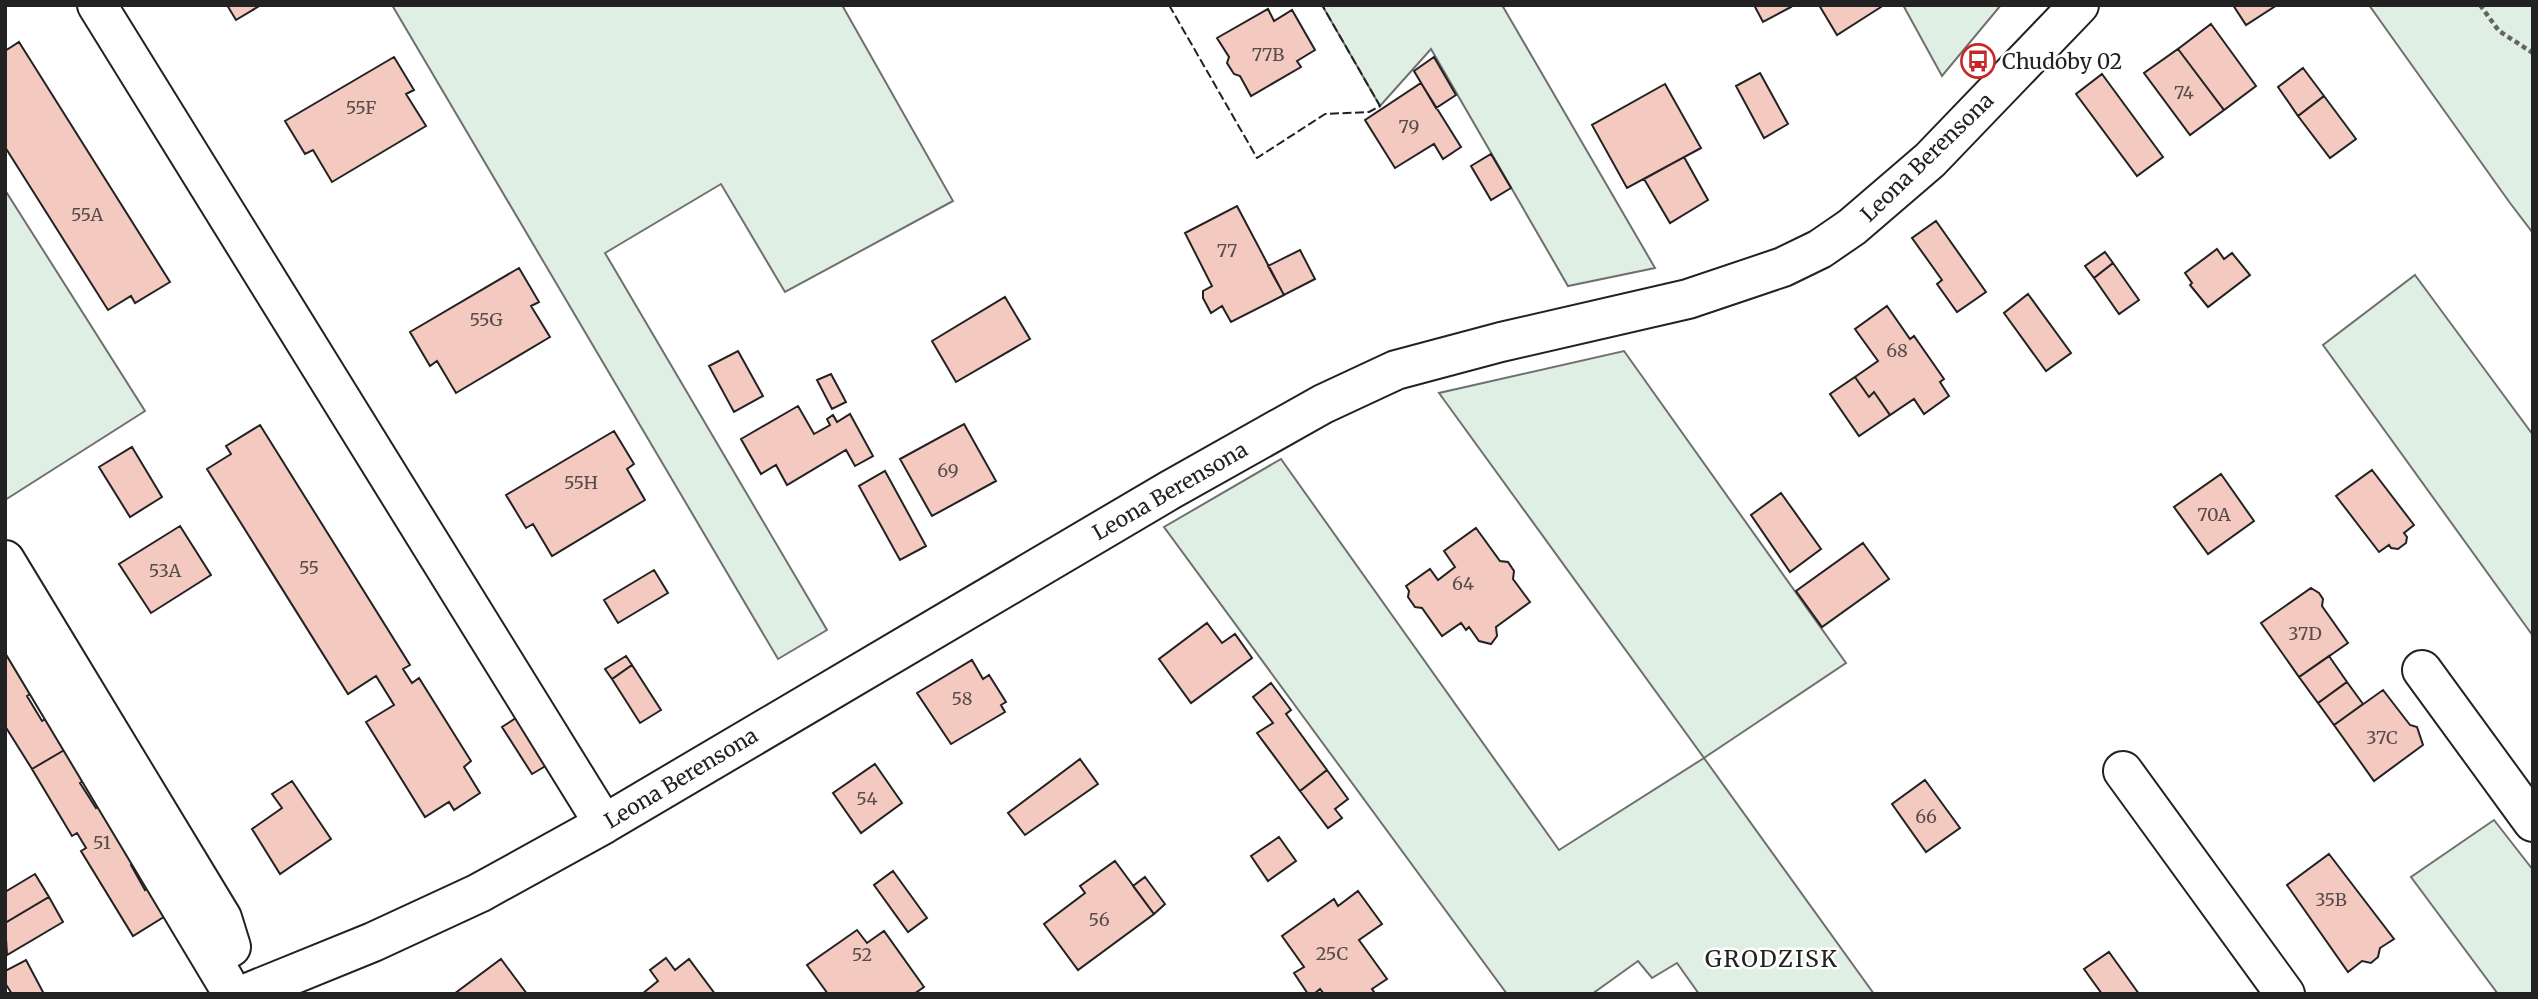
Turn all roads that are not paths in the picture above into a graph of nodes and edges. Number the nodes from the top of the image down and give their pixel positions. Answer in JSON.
{"nodes":[{"id":1,"x":97,"y":5,"type":"edge"},
{"id":2,"x":2079,"y":5,"type":"edge"},
{"id":3,"x":5,"y":559,"type":"edge"},
{"id":4,"x":5,"y":614,"type":"edge"},
{"id":5,"x":2422,"y":670,"type":"dead end"},
{"id":6,"x":2123,"y":771,"type":"dead end"},
{"id":7,"x":2533,"y":822,"type":"edge"},
{"id":8,"x":604,"y":824,"type":"junction"},
{"id":9,"x":212,"y":959,"type":"junction"},
{"id":10,"x":233,"y":994,"type":"edge"},
{"id":11,"x":244,"y":994,"type":"edge"},
{"id":12,"x":2286,"y":994,"type":"edge"}],
"edges":[{"from":1,"to":8,"type":"street"},
{"from":2,"to":8,"type":"street","name":"Leona Berensona"},
{"from":3,"to":9,"type":"street"},
{"from":4,"to":9,"type":"street"},
{"from":5,"to":7,"type":"street"},
{"from":6,"to":12,"type":"street"},
{"from":8,"to":11,"type":"street","name":"Leona Berensona"},
{"from":9,"to":10,"type":"street"}]}
